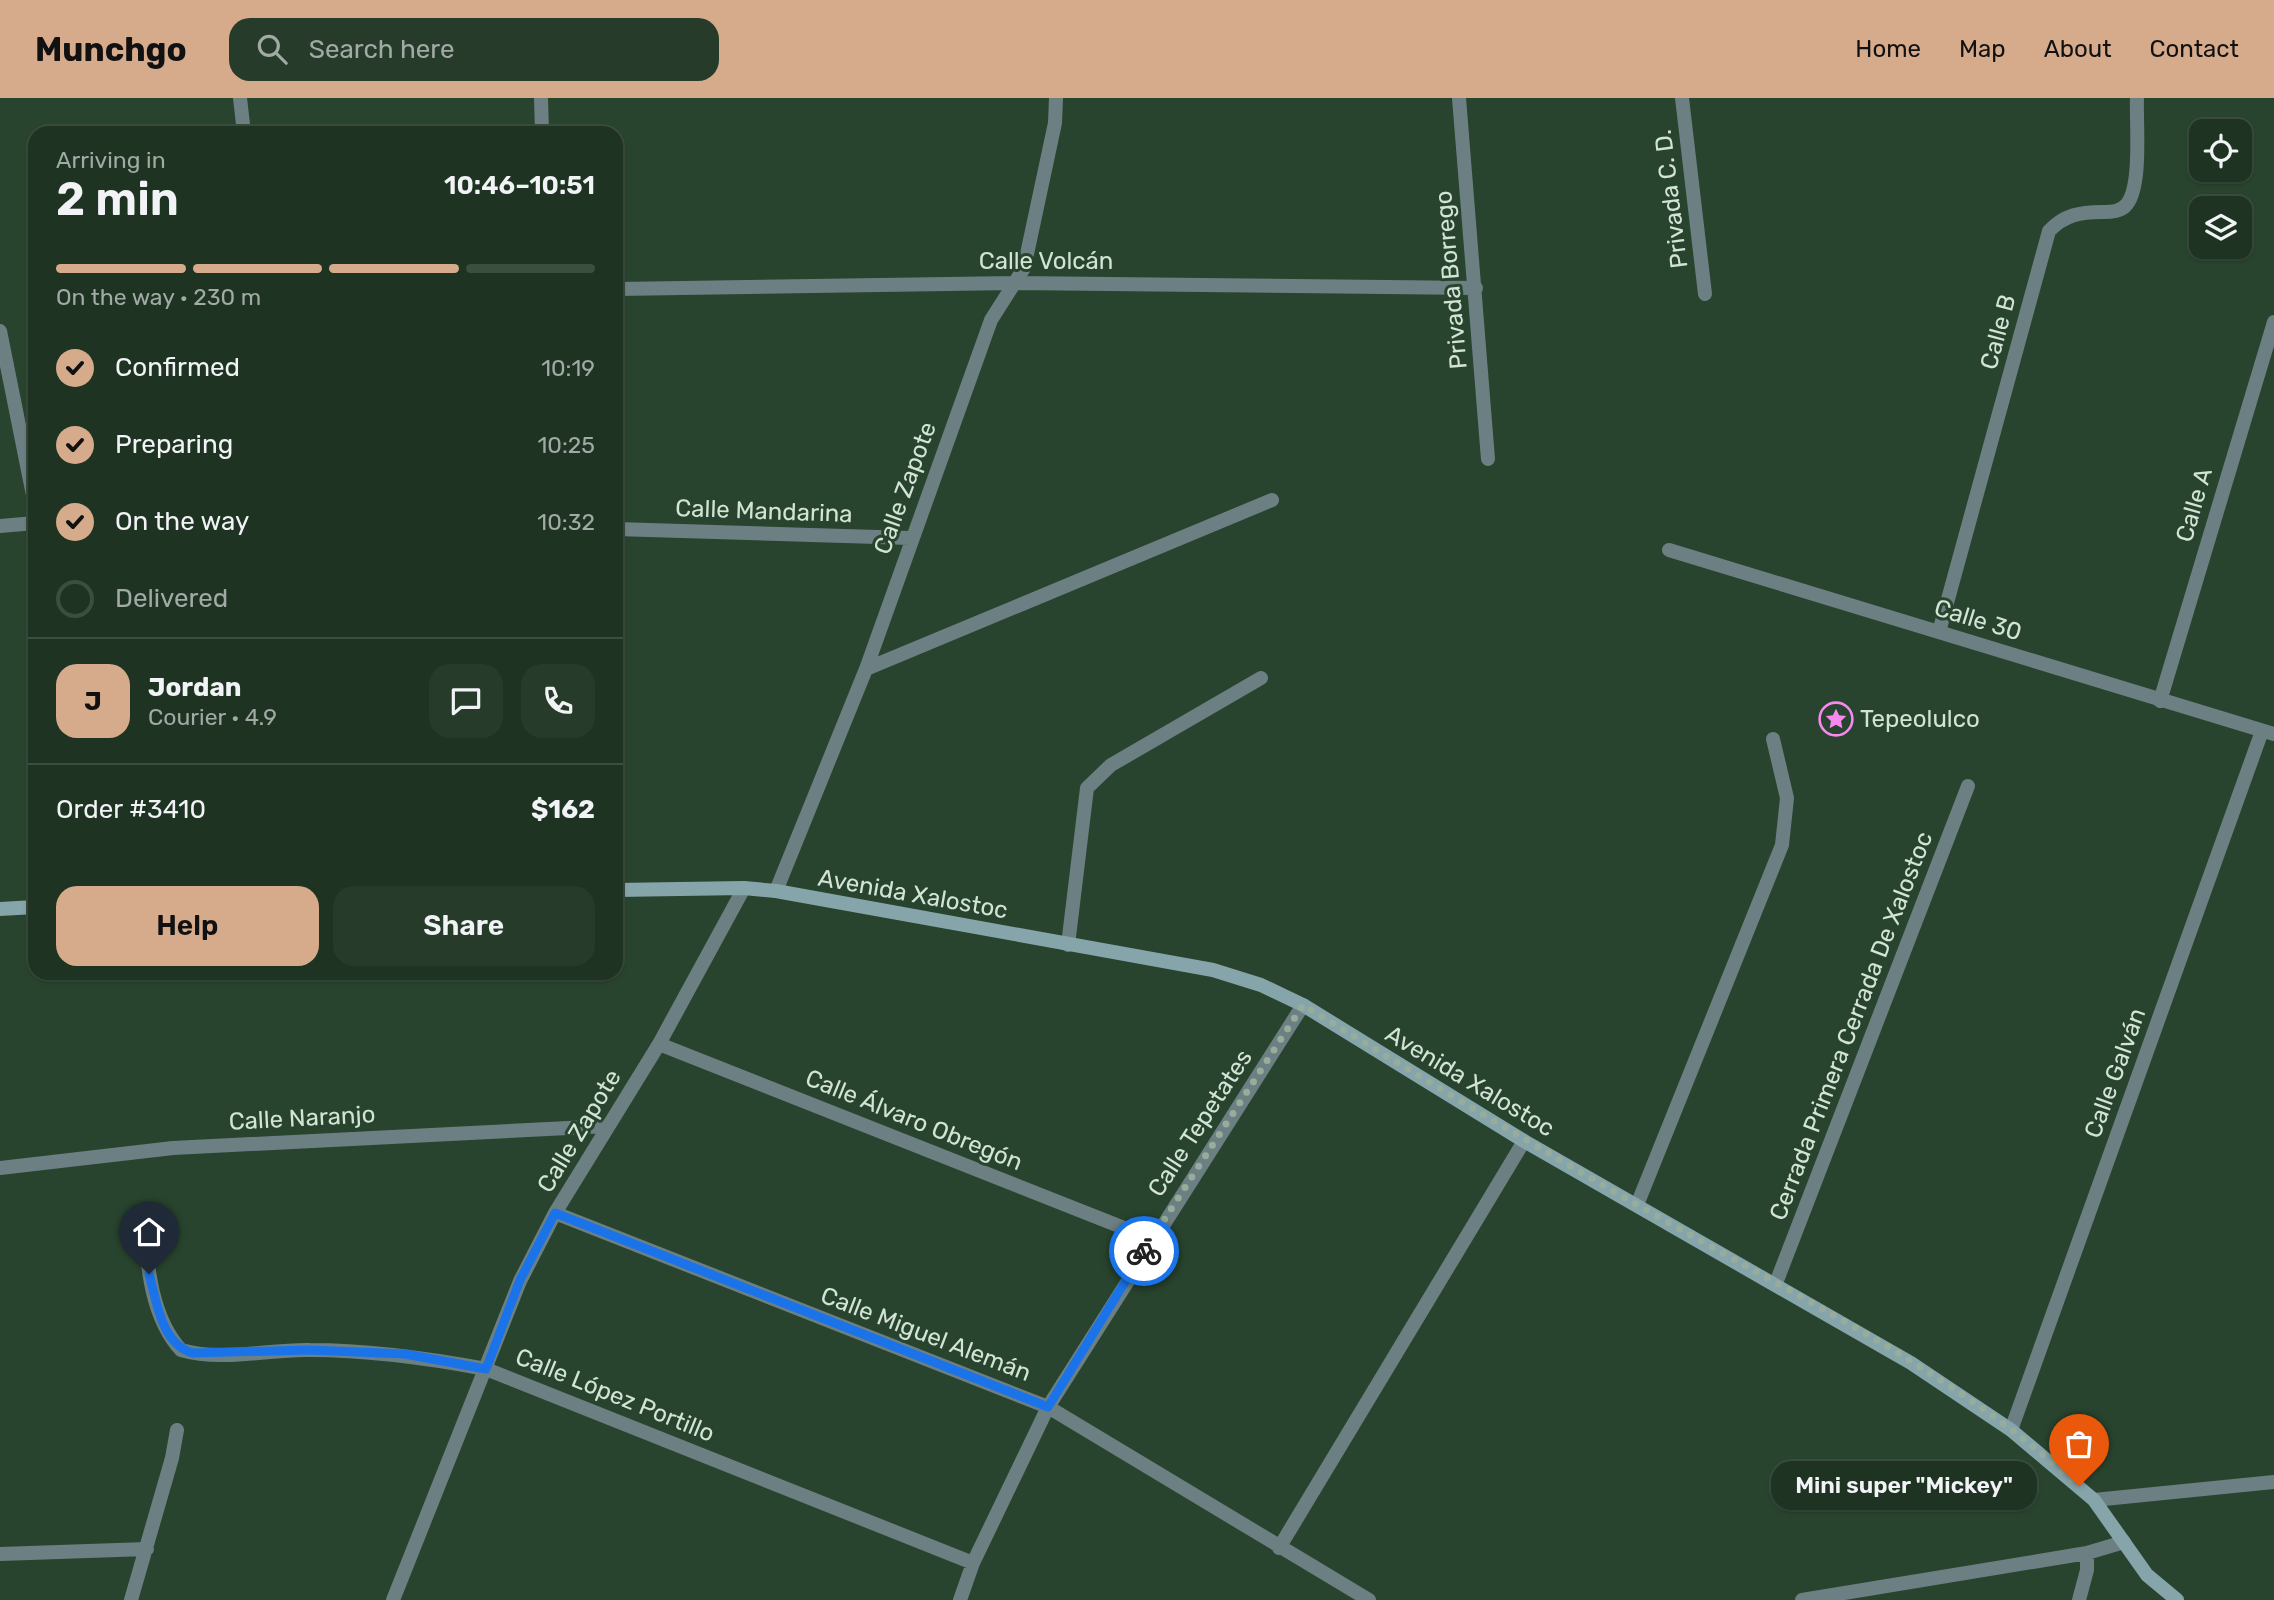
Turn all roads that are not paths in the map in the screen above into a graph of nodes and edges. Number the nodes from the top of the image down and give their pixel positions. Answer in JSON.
{"nodes":[{"id":1,"x":240,"y":98,"type":"edge"},
{"id":2,"x":541,"y":98,"type":"edge"},
{"id":3,"x":1056,"y":98,"type":"edge"},
{"id":4,"x":1459,"y":98,"type":"edge"},
{"id":5,"x":1682,"y":98,"type":"edge"},
{"id":6,"x":2137,"y":98,"type":"edge"},
{"id":7,"x":243,"y":126,"type":"edge"},
{"id":8,"x":542,"y":126,"type":"edge"},
{"id":9,"x":1014,"y":283,"type":"junction"},
{"id":10,"x":1476,"y":288,"type":"junction"},
{"id":11,"x":623,"y":289,"type":"edge"},
{"id":12,"x":1705,"y":294,"type":"dead end"},
{"id":13,"x":2274,"y":322,"type":"edge"},
{"id":14,"x":0,"y":331,"type":"edge"},
{"id":15,"x":1488,"y":459,"type":"dead end"},
{"id":16,"x":28,"y":470,"type":"edge"},
{"id":17,"x":1272,"y":500,"type":"dead end"},
{"id":18,"x":28,"y":524,"type":"edge"},
{"id":19,"x":0,"y":526,"type":"edge"},
{"id":20,"x":623,"y":529,"type":"edge"},
{"id":21,"x":910,"y":538,"type":"junction"},
{"id":22,"x":1669,"y":550,"type":"dead end"},
{"id":23,"x":1939,"y":632,"type":"junction"},
{"id":24,"x":866,"y":668,"type":"junction"},
{"id":25,"x":1261,"y":678,"type":"dead end"},
{"id":26,"x":2160,"y":701,"type":"junction"},
{"id":27,"x":2268,"y":733,"type":"edge"},
{"id":28,"x":1773,"y":739,"type":"dead end"},
{"id":29,"x":1968,"y":786,"type":"dead end"},
{"id":30,"x":744,"y":888,"type":"junction"},
{"id":31,"x":623,"y":890,"type":"edge"},
{"id":32,"x":776,"y":891,"type":"junction"},
{"id":33,"x":28,"y":907,"type":"edge"},
{"id":34,"x":0,"y":908,"type":"edge"},
{"id":35,"x":1068,"y":945,"type":"junction"},
{"id":36,"x":1303,"y":1005,"type":"junction"},
{"id":37,"x":659,"y":1044,"type":"junction"},
{"id":38,"x":608,"y":1126,"type":"junction"},
{"id":39,"x":1524,"y":1141,"type":"junction"},
{"id":40,"x":0,"y":1168,"type":"edge"},
{"id":41,"x":1637,"y":1205,"type":"junction"},
{"id":42,"x":555,"y":1213,"type":"junction"},
{"id":43,"x":143,"y":1214,"type":"dead end"},
{"id":44,"x":1152,"y":1239,"type":"junction"},
{"id":45,"x":1776,"y":1283,"type":"junction"},
{"id":46,"x":486,"y":1369,"type":"junction"},
{"id":47,"x":1048,"y":1407,"type":"junction"},
{"id":48,"x":177,"y":1430,"type":"dead end"},
{"id":49,"x":2011,"y":1430,"type":"junction"},
{"id":50,"x":2274,"y":1482,"type":"edge"},
{"id":51,"x":2094,"y":1500,"type":"junction"},
{"id":52,"x":2124,"y":1542,"type":"junction"},
{"id":53,"x":1279,"y":1548,"type":"junction"},
{"id":54,"x":147,"y":1549,"type":"junction"},
{"id":55,"x":2087,"y":1553,"type":"junction"},
{"id":56,"x":0,"y":1554,"type":"edge"},
{"id":57,"x":973,"y":1563,"type":"junction"},
{"id":58,"x":131,"y":1600,"type":"edge"},
{"id":59,"x":393,"y":1600,"type":"edge"},
{"id":60,"x":960,"y":1600,"type":"edge"},
{"id":61,"x":1369,"y":1600,"type":"edge"},
{"id":62,"x":1802,"y":1600,"type":"edge"},
{"id":63,"x":2078,"y":1600,"type":"edge"},
{"id":64,"x":2177,"y":1600,"type":"edge"}],
"edges":[{"from":1,"to":7,"type":"street"},
{"from":2,"to":8,"type":"street"},
{"from":3,"to":9,"type":"street","name":"Calle Zapote"},
{"from":4,"to":10,"type":"street","name":"Privada Borrego"},
{"from":5,"to":12,"type":"street","name":"Privada C. D."},
{"from":6,"to":23,"type":"street","name":"Calle B"},
{"from":9,"to":10,"type":"street","name":"Calle Volcán"},
{"from":9,"to":11,"type":"street","name":"Calle Volcán"},
{"from":9,"to":21,"type":"street","name":"Calle Zapote"},
{"from":10,"to":15,"type":"street","name":"Privada Borrego"},
{"from":13,"to":26,"type":"street","name":"Calle A"},
{"from":14,"to":16,"type":"street"},
{"from":17,"to":24,"type":"street"},
{"from":18,"to":19,"type":"street"},
{"from":20,"to":21,"type":"street","name":"Calle Mandarina"},
{"from":21,"to":24,"type":"street","name":"Calle Zapote"},
{"from":22,"to":23,"type":"street","name":"Calle 30"},
{"from":23,"to":26,"type":"street","name":"Calle 30"},
{"from":24,"to":32,"type":"street","name":"Calle Zapote"},
{"from":25,"to":35,"type":"street"},
{"from":26,"to":27,"type":"street","name":"Calle 30"},
{"from":27,"to":49,"type":"street","name":"Calle Galván"},
{"from":28,"to":41,"type":"street"},
{"from":29,"to":45,"type":"street","name":"Cerrada Primera Cerrada De Xalostoc"},
{"from":30,"to":31,"type":"street","name":"Avenida Xalostoc"},
{"from":30,"to":32,"type":"street","name":"Avenida Xalostoc"},
{"from":30,"to":37,"type":"street","name":"Calle Zapote"},
{"from":32,"to":35,"type":"street","name":"Avenida Xalostoc"},
{"from":33,"to":34,"type":"street"},
{"from":35,"to":36,"type":"street","name":"Avenida Xalostoc"},
{"from":36,"to":39,"type":"street","name":"Avenida Xalostoc"},
{"from":36,"to":44,"type":"street","name":"Calle Tepetates"},
{"from":37,"to":38,"type":"street","name":"Calle Zapote"},
{"from":37,"to":44,"type":"street","name":"Calle Álvaro Obregón"},
{"from":38,"to":40,"type":"street","name":"Calle Naranjo"},
{"from":38,"to":42,"type":"street","name":"Calle Zapote"},
{"from":39,"to":41,"type":"street","name":"Avenida Xalostoc"},
{"from":39,"to":53,"type":"street"},
{"from":41,"to":45,"type":"street","name":"Avenida Xalostoc"},
{"from":42,"to":46,"type":"street","name":"Calle Zapote"},
{"from":42,"to":47,"type":"street","name":"Calle Miguel Alemán"},
{"from":43,"to":46,"type":"street","name":"Calle López Portillo"},
{"from":44,"to":47,"type":"street","name":"Calle Tepetates"},
{"from":45,"to":49,"type":"street","name":"Avenida Xalostoc"},
{"from":46,"to":57,"type":"street","name":"Calle López Portillo"},
{"from":46,"to":59,"type":"street","name":"Calle Zapote"},
{"from":47,"to":53,"type":"street","name":"Calle Miguel Alemán"},
{"from":47,"to":57,"type":"street","name":"Calle Tepetates"},
{"from":48,"to":54,"type":"street"},
{"from":49,"to":51,"type":"street","name":"Avenida Xalostoc"},
{"from":50,"to":51,"type":"street"},
{"from":51,"to":52,"type":"street","name":"Avenida Xalostoc"},
{"from":52,"to":55,"type":"street"},
{"from":52,"to":64,"type":"street","name":"Avenida Xalostoc"},
{"from":53,"to":61,"type":"street","name":"Calle Miguel Alemán"},
{"from":54,"to":56,"type":"street"},
{"from":54,"to":58,"type":"street"},
{"from":55,"to":62,"type":"street"},
{"from":55,"to":63,"type":"street"},
{"from":57,"to":60,"type":"street","name":"Calle Tepetates"}]}
